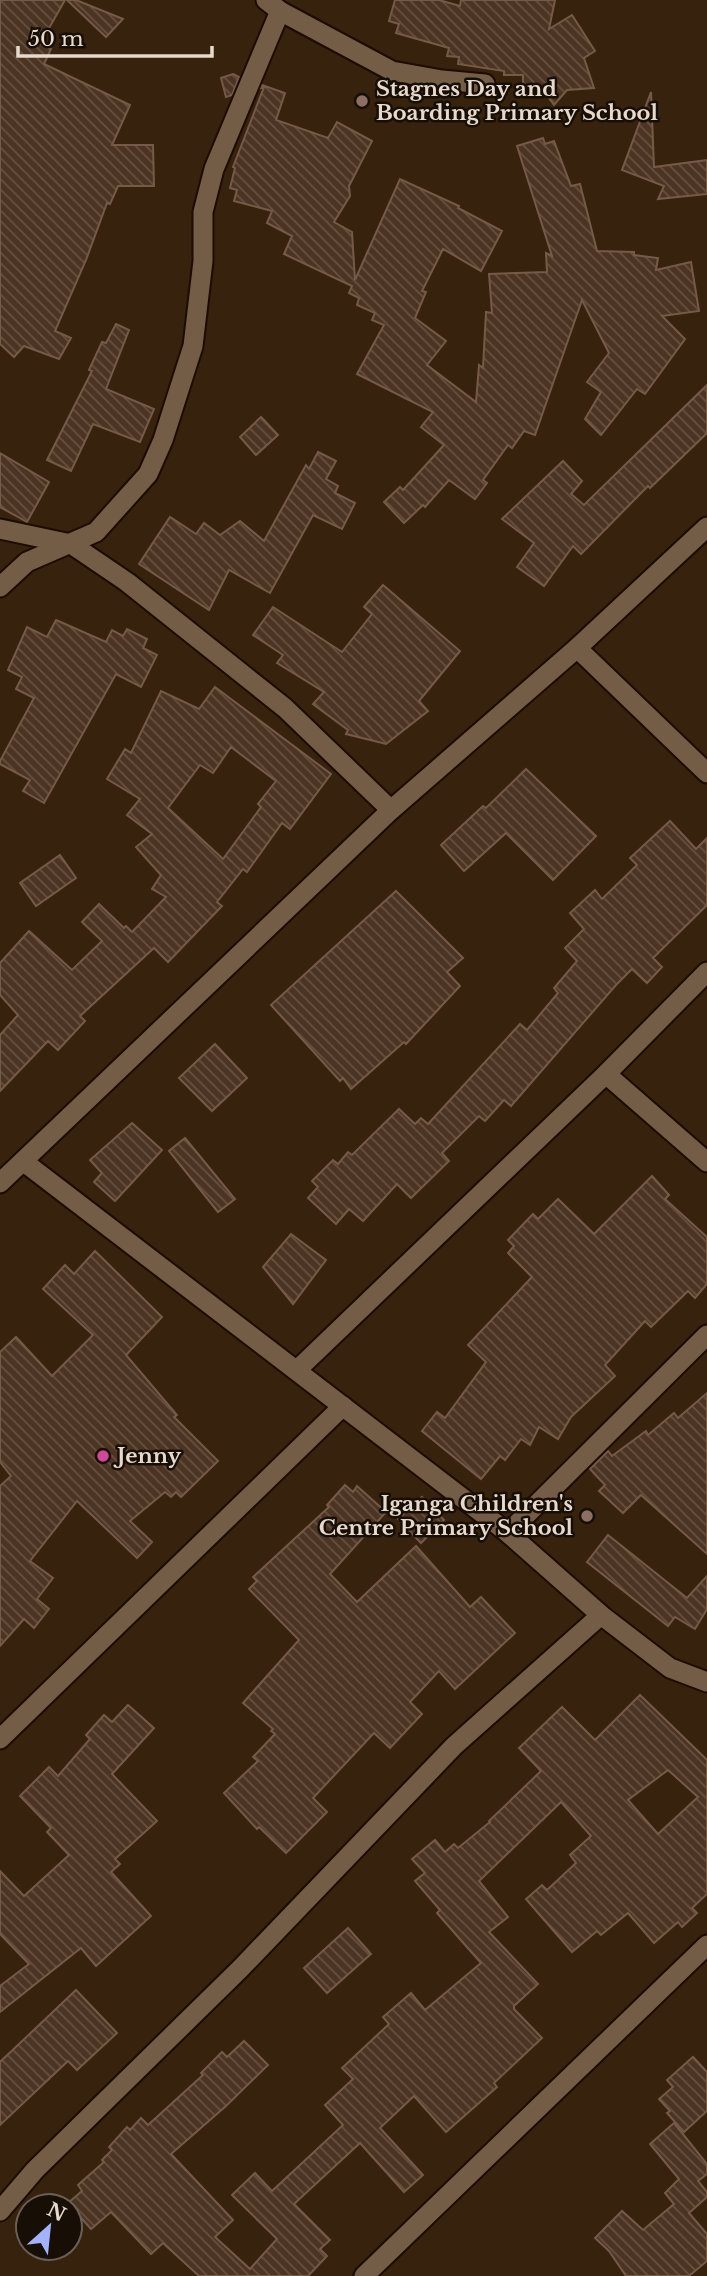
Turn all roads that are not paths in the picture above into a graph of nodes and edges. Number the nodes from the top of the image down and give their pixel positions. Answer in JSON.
{"nodes":[{"id":1,"x":273,"y":6,"type":"edge"},
{"id":2,"x":485,"y":84,"type":"dead end"},
{"id":3,"x":707,"y":527,"type":"edge"},
{"id":4,"x":0,"y":529,"type":"edge"},
{"id":5,"x":71,"y":544,"type":"junction"},
{"id":6,"x":0,"y":587,"type":"edge"},
{"id":7,"x":578,"y":648,"type":"junction"},
{"id":8,"x":707,"y":773,"type":"edge"},
{"id":9,"x":391,"y":810,"type":"junction"},
{"id":10,"x":707,"y":972,"type":"edge"},
{"id":11,"x":606,"y":1074,"type":"junction"},
{"id":12,"x":24,"y":1162,"type":"junction"},
{"id":13,"x":707,"y":1162,"type":"edge"},
{"id":14,"x":0,"y":1182,"type":"edge"},
{"id":15,"x":707,"y":1335,"type":"edge"},
{"id":16,"x":297,"y":1370,"type":"junction"},
{"id":17,"x":343,"y":1406,"type":"junction"},
{"id":18,"x":508,"y":1532,"type":"junction"},
{"id":19,"x":601,"y":1615,"type":"junction"},
{"id":20,"x":707,"y":1682,"type":"edge"},
{"id":21,"x":0,"y":1739,"type":"edge"},
{"id":22,"x":707,"y":1945,"type":"edge"},
{"id":23,"x":0,"y":2211,"type":"edge"},
{"id":24,"x":363,"y":2276,"type":"edge"}],
"edges":[{"from":1,"to":2,"type":"street"},
{"from":1,"to":5,"type":"street"},
{"from":3,"to":7,"type":"street"},
{"from":4,"to":5,"type":"street"},
{"from":5,"to":6,"type":"street"},
{"from":5,"to":9,"type":"street"},
{"from":7,"to":8,"type":"street"},
{"from":7,"to":9,"type":"street"},
{"from":9,"to":12,"type":"street"},
{"from":10,"to":11,"type":"street"},
{"from":11,"to":13,"type":"street"},
{"from":11,"to":16,"type":"street"},
{"from":12,"to":14,"type":"street"},
{"from":12,"to":16,"type":"street"},
{"from":15,"to":18,"type":"street"},
{"from":16,"to":17,"type":"street"},
{"from":17,"to":18,"type":"street"},
{"from":17,"to":21,"type":"street"},
{"from":18,"to":19,"type":"street"},
{"from":19,"to":20,"type":"street"},
{"from":19,"to":23,"type":"street"},
{"from":22,"to":24,"type":"street"}]}
